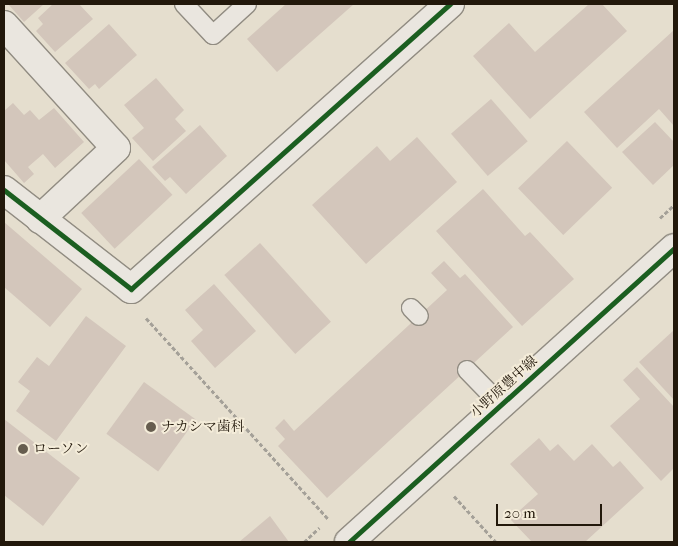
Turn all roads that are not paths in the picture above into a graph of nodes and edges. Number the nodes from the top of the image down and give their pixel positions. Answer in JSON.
{"nodes":[{"id":1,"x":184,"y":4,"type":"edge"},
{"id":2,"x":247,"y":4,"type":"edge"},
{"id":3,"x":450,"y":4,"type":"edge"},
{"id":4,"x":4,"y":25,"type":"edge"},
{"id":5,"x":4,"y":190,"type":"edge"},
{"id":6,"x":40,"y":218,"type":"junction"},
{"id":7,"x":674,"y":248,"type":"edge"},
{"id":8,"x":467,"y":370,"type":"dead end"},
{"id":9,"x":501,"y":405,"type":"junction"},
{"id":10,"x":349,"y":542,"type":"edge"}],
"edges":[{"from":1,"to":2,"type":"lane"},
{"from":3,"to":6,"type":"street"},
{"from":4,"to":6,"type":"street"},
{"from":5,"to":6,"type":"street"},
{"from":7,"to":9,"type":"street","name":"小野原豊中線"},
{"from":8,"to":9,"type":"lane"},
{"from":9,"to":10,"type":"street","name":"小野原豊中線"}]}
